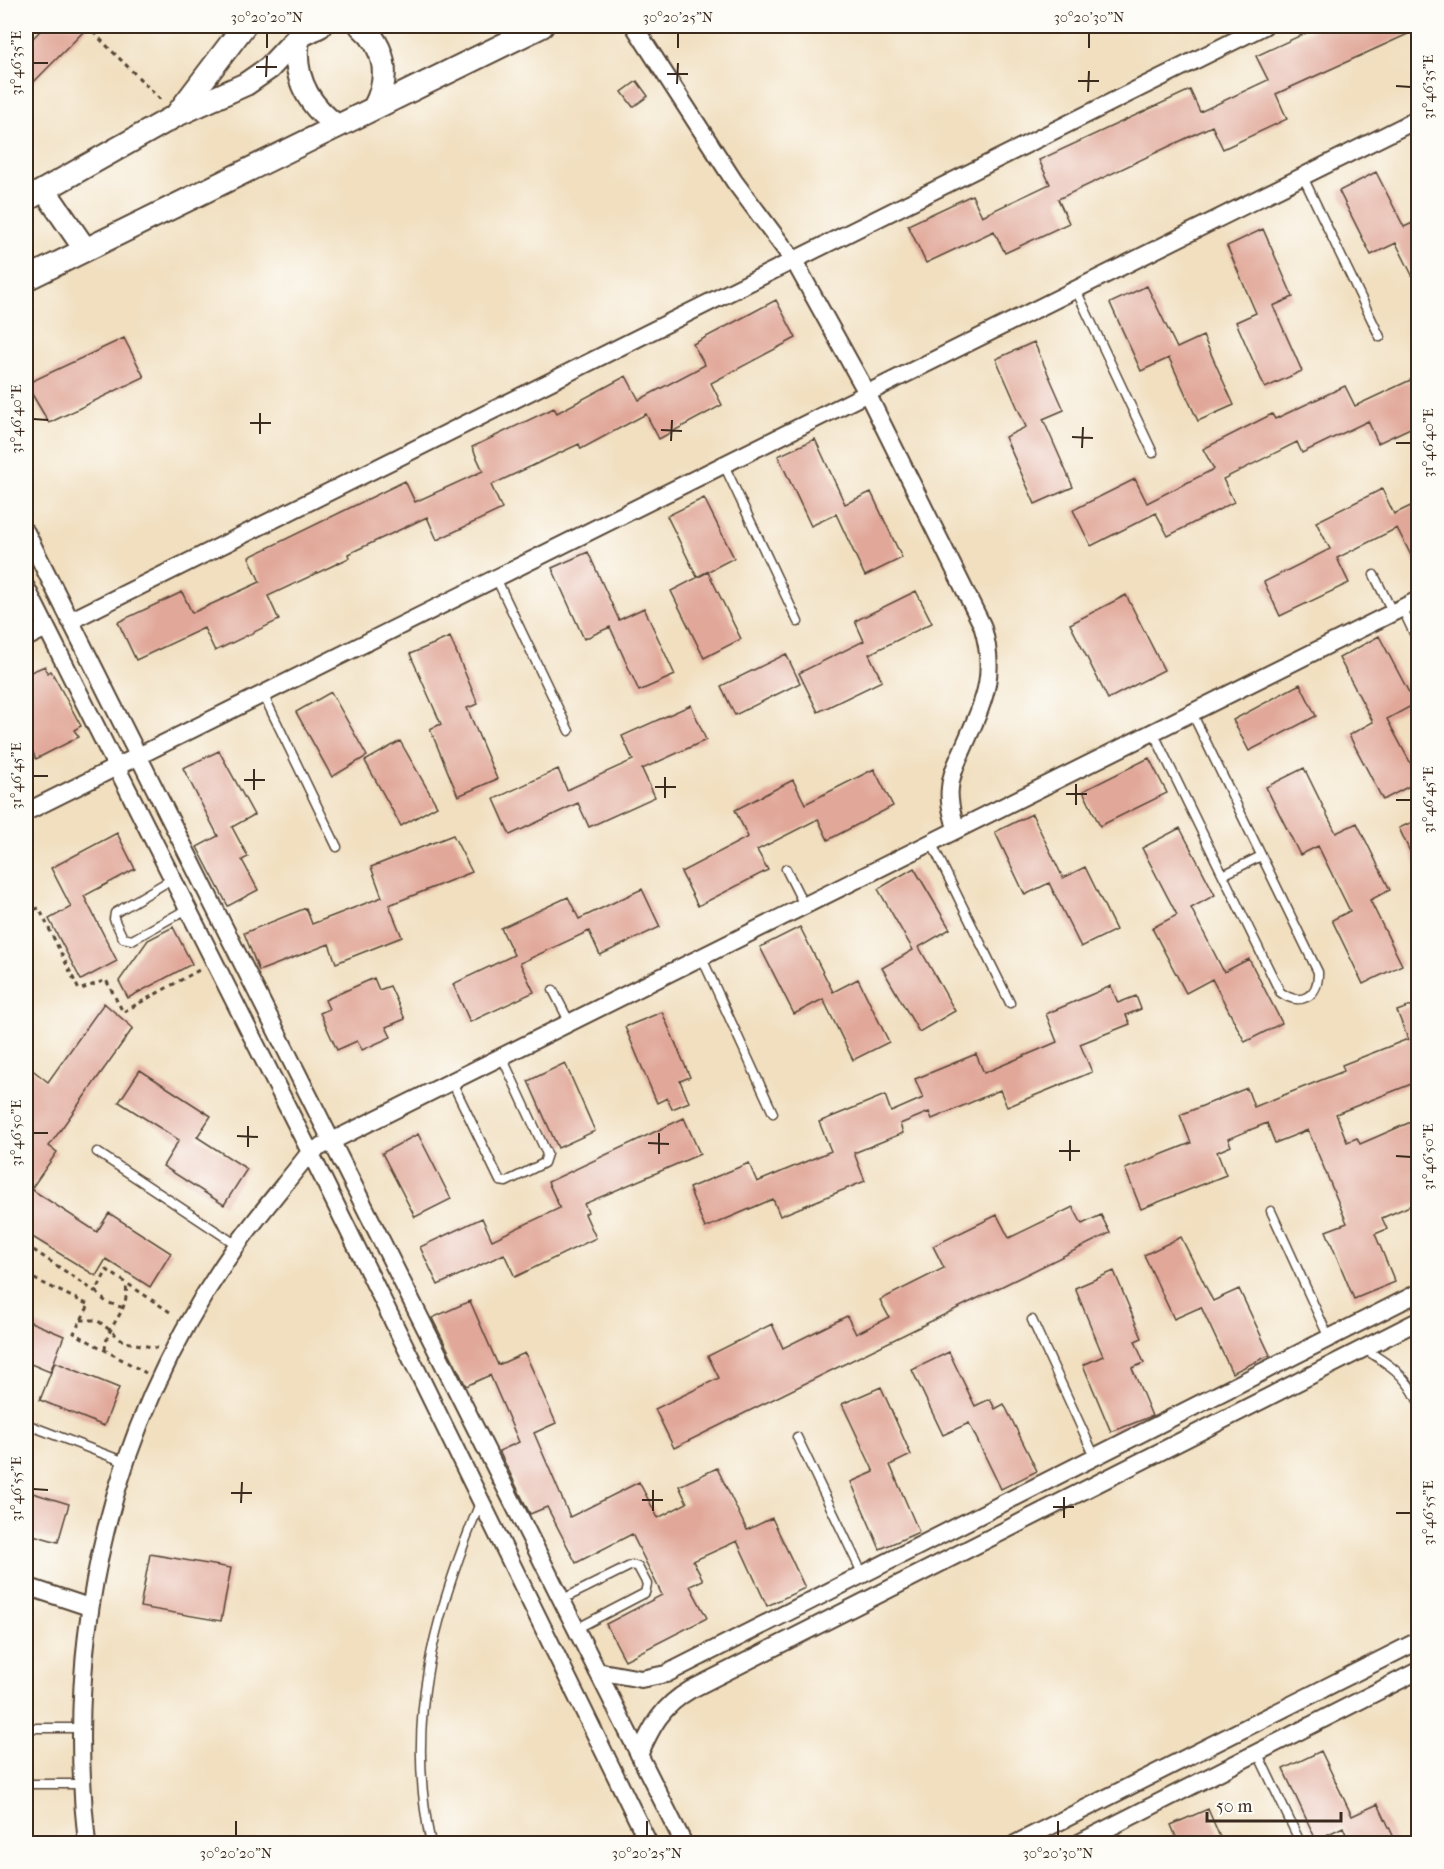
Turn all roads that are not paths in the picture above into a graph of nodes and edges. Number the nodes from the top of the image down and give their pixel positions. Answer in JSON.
{"nodes":[{"id":1,"x":244,"y":26,"type":"edge"},
{"id":2,"x":320,"y":26,"type":"edge"},
{"id":3,"x":361,"y":26,"type":"edge"},
{"id":4,"x":542,"y":26,"type":"edge"},
{"id":5,"x":634,"y":26,"type":"edge"},
{"id":6,"x":1264,"y":26,"type":"edge"},
{"id":7,"x":299,"y":31,"type":"edge"},
{"id":8,"x":374,"y":108,"type":"junction"},
{"id":9,"x":177,"y":115,"type":"junction"},
{"id":10,"x":1419,"y":119,"type":"edge"},
{"id":11,"x":337,"y":126,"type":"junction"},
{"id":12,"x":1303,"y":177,"type":"junction"},
{"id":13,"x":35,"y":195,"type":"edge"},
{"id":14,"x":85,"y":249,"type":"junction"},
{"id":15,"x":794,"y":261,"type":"junction"},
{"id":16,"x":26,"y":279,"type":"edge"},
{"id":17,"x":1076,"y":290,"type":"junction"},
{"id":18,"x":1380,"y":337,"type":"dead end"},
{"id":19,"x":867,"y":393,"type":"junction"},
{"id":20,"x":1153,"y":453,"type":"dead end"},
{"id":21,"x":724,"y":465,"type":"junction"},
{"id":22,"x":26,"y":532,"type":"edge"},
{"id":23,"x":1374,"y":575,"type":"dead end"},
{"id":24,"x":496,"y":578,"type":"junction"},
{"id":25,"x":26,"y":586,"type":"edge"},
{"id":26,"x":1419,"y":600,"type":"edge"},
{"id":27,"x":1398,"y":611,"type":"junction"},
{"id":28,"x":70,"y":621,"type":"junction"},
{"id":29,"x":798,"y":622,"type":"dead end"},
{"id":30,"x":46,"y":628,"type":"junction"},
{"id":31,"x":26,"y":638,"type":"edge"},
{"id":32,"x":1419,"y":642,"type":"edge"},
{"id":33,"x":263,"y":694,"type":"junction"},
{"id":34,"x":1192,"y":713,"type":"junction"},
{"id":35,"x":569,"y":732,"type":"dead end"},
{"id":36,"x":1153,"y":732,"type":"junction"},
{"id":37,"x":138,"y":756,"type":"junction"},
{"id":38,"x":116,"y":768,"type":"junction"},
{"id":39,"x":26,"y":812,"type":"edge"},
{"id":40,"x":956,"y":829,"type":"junction"},
{"id":41,"x":931,"y":842,"type":"junction"},
{"id":42,"x":337,"y":847,"type":"dead end"},
{"id":43,"x":1261,"y":856,"type":"junction"},
{"id":44,"x":786,"y":869,"type":"dead end"},
{"id":45,"x":1223,"y":875,"type":"junction"},
{"id":46,"x":172,"y":879,"type":"junction"},
{"id":47,"x":804,"y":904,"type":"junction"},
{"id":48,"x":187,"y":909,"type":"junction"},
{"id":49,"x":701,"y":956,"type":"junction"},
{"id":50,"x":553,"y":990,"type":"dead end"},
{"id":51,"x":1010,"y":1003,"type":"dead end"},
{"id":52,"x":569,"y":1021,"type":"junction"},
{"id":53,"x":501,"y":1055,"type":"junction"},
{"id":54,"x":451,"y":1080,"type":"junction"},
{"id":55,"x":773,"y":1113,"type":"dead end"},
{"id":56,"x":331,"y":1140,"type":"junction"},
{"id":57,"x":97,"y":1152,"type":"dead end"},
{"id":58,"x":310,"y":1152,"type":"junction"},
{"id":59,"x":1271,"y":1211,"type":"dead end"},
{"id":60,"x":237,"y":1245,"type":"junction"},
{"id":61,"x":1419,"y":1293,"type":"edge"},
{"id":62,"x":1032,"y":1320,"type":"dead end"},
{"id":63,"x":1419,"y":1321,"type":"edge"},
{"id":64,"x":1329,"y":1338,"type":"junction"},
{"id":65,"x":1363,"y":1349,"type":"junction"},
{"id":66,"x":1419,"y":1401,"type":"edge"},
{"id":67,"x":26,"y":1424,"type":"edge"},
{"id":68,"x":797,"y":1437,"type":"dead end"},
{"id":69,"x":1095,"y":1457,"type":"junction"},
{"id":70,"x":125,"y":1462,"type":"junction"},
{"id":71,"x":482,"y":1499,"type":"junction"},
{"id":72,"x":863,"y":1575,"type":"junction"},
{"id":73,"x":26,"y":1586,"type":"edge"},
{"id":74,"x":561,"y":1600,"type":"junction"},
{"id":75,"x":89,"y":1607,"type":"junction"},
{"id":76,"x":576,"y":1629,"type":"junction"},
{"id":77,"x":1419,"y":1641,"type":"edge"},
{"id":78,"x":597,"y":1671,"type":"junction"},
{"id":79,"x":1419,"y":1671,"type":"edge"},
{"id":80,"x":26,"y":1728,"type":"edge"},
{"id":81,"x":79,"y":1728,"type":"junction"},
{"id":82,"x":1257,"y":1752,"type":"junction"},
{"id":83,"x":639,"y":1755,"type":"junction"},
{"id":84,"x":26,"y":1784,"type":"edge"},
{"id":85,"x":80,"y":1784,"type":"junction"},
{"id":86,"x":87,"y":1844,"type":"edge"},
{"id":87,"x":431,"y":1844,"type":"edge"},
{"id":88,"x":649,"y":1844,"type":"edge"},
{"id":89,"x":684,"y":1844,"type":"edge"},
{"id":90,"x":1015,"y":1844,"type":"edge"},
{"id":91,"x":1077,"y":1844,"type":"edge"},
{"id":92,"x":1301,"y":1844,"type":"edge"}],
"edges":[{"from":1,"to":9,"type":"street"},
{"from":2,"to":7,"type":"street"},
{"from":3,"to":8,"type":"street"},
{"from":4,"to":8,"type":"street"},
{"from":5,"to":15,"type":"street"},
{"from":6,"to":15,"type":"street"},
{"from":7,"to":9,"type":"street"},
{"from":7,"to":11,"type":"street"},
{"from":8,"to":11,"type":"street"},
{"from":9,"to":13,"type":"street"},
{"from":10,"to":12,"type":"street"},
{"from":11,"to":14,"type":"street"},
{"from":12,"to":17,"type":"street"},
{"from":12,"to":18,"type":"lane"},
{"from":13,"to":14,"type":"street"},
{"from":14,"to":16,"type":"street"},
{"from":15,"to":19,"type":"street"},
{"from":15,"to":28,"type":"street"},
{"from":17,"to":19,"type":"street"},
{"from":17,"to":20,"type":"lane"},
{"from":19,"to":21,"type":"street"},
{"from":19,"to":40,"type":"street"},
{"from":21,"to":24,"type":"street"},
{"from":21,"to":29,"type":"lane"},
{"from":22,"to":28,"type":"street"},
{"from":23,"to":27,"type":"lane"},
{"from":24,"to":33,"type":"street"},
{"from":24,"to":35,"type":"lane"},
{"from":25,"to":30,"type":"street"},
{"from":26,"to":27,"type":"street"},
{"from":27,"to":32,"type":"lane"},
{"from":27,"to":34,"type":"street"},
{"from":28,"to":37,"type":"street"},
{"from":30,"to":31,"type":"street"},
{"from":30,"to":38,"type":"street"},
{"from":33,"to":37,"type":"street"},
{"from":33,"to":42,"type":"lane"},
{"from":34,"to":36,"type":"street"},
{"from":34,"to":43,"type":"lane"},
{"from":36,"to":40,"type":"street"},
{"from":36,"to":45,"type":"lane"},
{"from":37,"to":38,"type":"street"},
{"from":37,"to":56,"type":"street"},
{"from":38,"to":39,"type":"street"},
{"from":38,"to":46,"type":"street"},
{"from":40,"to":41,"type":"street"},
{"from":41,"to":47,"type":"street"},
{"from":41,"to":51,"type":"lane"},
{"from":43,"to":45,"type":"lane"},
{"from":43,"to":45,"type":"lane"},
{"from":44,"to":47,"type":"lane"},
{"from":46,"to":48,"type":"street"},
{"from":46,"to":48,"type":"lane"},
{"from":47,"to":49,"type":"street"},
{"from":48,"to":58,"type":"street"},
{"from":49,"to":52,"type":"street"},
{"from":49,"to":55,"type":"lane"},
{"from":50,"to":52,"type":"lane"},
{"from":52,"to":53,"type":"street"},
{"from":53,"to":54,"type":"street"},
{"from":53,"to":54,"type":"lane"},
{"from":54,"to":56,"type":"street"},
{"from":56,"to":58,"type":"street"},
{"from":56,"to":74,"type":"street"},
{"from":57,"to":60,"type":"lane"},
{"from":58,"to":60,"type":"street"},
{"from":58,"to":71,"type":"street"},
{"from":59,"to":64,"type":"lane"},
{"from":60,"to":70,"type":"street"},
{"from":61,"to":64,"type":"street"},
{"from":62,"to":69,"type":"lane"},
{"from":63,"to":65,"type":"street"},
{"from":64,"to":69,"type":"street"},
{"from":65,"to":66,"type":"lane"},
{"from":65,"to":83,"type":"street"},
{"from":67,"to":70,"type":"lane"},
{"from":68,"to":72,"type":"lane"},
{"from":69,"to":72,"type":"street"},
{"from":70,"to":75,"type":"street"},
{"from":71,"to":87,"type":"lane"},
{"from":71,"to":88,"type":"street"},
{"from":72,"to":78,"type":"street"},
{"from":73,"to":75,"type":"street"},
{"from":74,"to":76,"type":"street"},
{"from":74,"to":76,"type":"lane"},
{"from":75,"to":81,"type":"street"},
{"from":76,"to":78,"type":"street"},
{"from":77,"to":90,"type":"street"},
{"from":78,"to":83,"type":"street"},
{"from":79,"to":82,"type":"street"},
{"from":80,"to":81,"type":"lane"},
{"from":81,"to":85,"type":"street"},
{"from":82,"to":91,"type":"street"},
{"from":82,"to":92,"type":"lane"},
{"from":83,"to":89,"type":"street"},
{"from":84,"to":85,"type":"lane"},
{"from":85,"to":86,"type":"street"}]}
